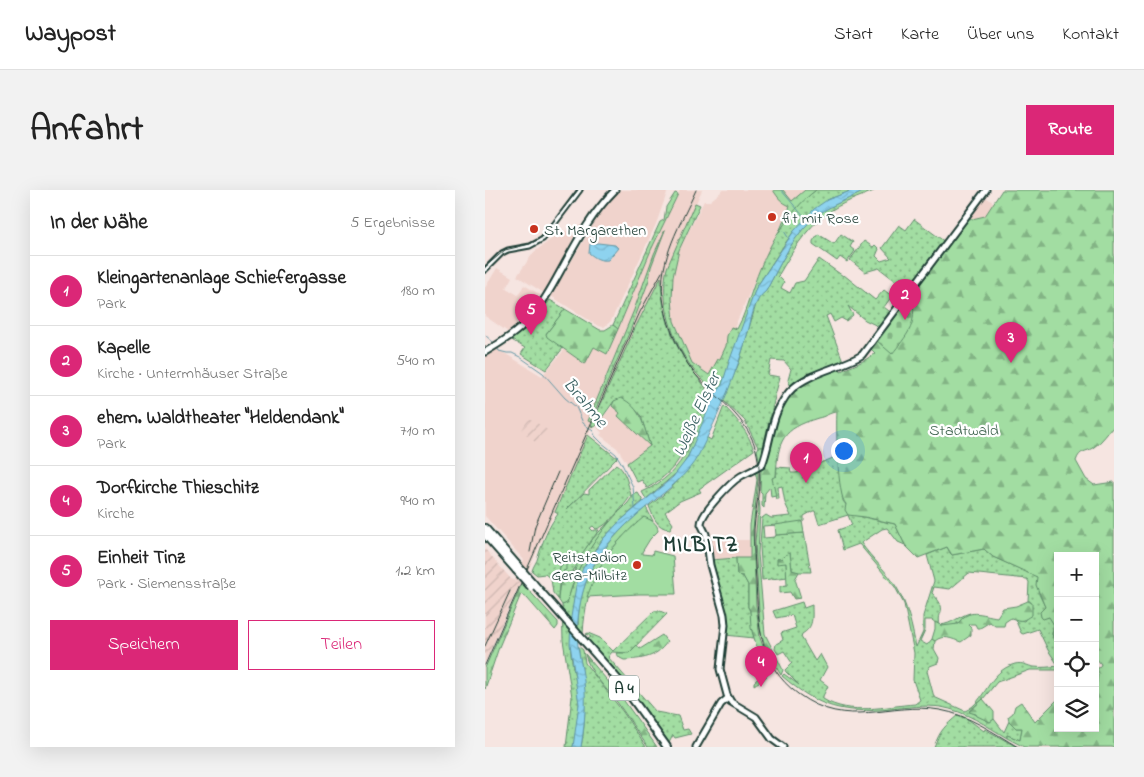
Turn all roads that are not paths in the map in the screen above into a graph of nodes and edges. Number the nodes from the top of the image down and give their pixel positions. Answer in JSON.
{"nodes":[{"id":1,"x":580,"y":190,"type":"edge"},
{"id":2,"x":611,"y":190,"type":"edge"},
{"id":3,"x":615,"y":190,"type":"edge"},
{"id":4,"x":985,"y":190,"type":"edge"},
{"id":5,"x":485,"y":270,"type":"edge"},
{"id":6,"x":496,"y":343,"type":"junction"},
{"id":7,"x":485,"y":350,"type":"edge"},
{"id":8,"x":485,"y":528,"type":"edge"},
{"id":9,"x":485,"y":535,"type":"edge"},
{"id":10,"x":517,"y":568,"type":"junction"},
{"id":11,"x":728,"y":698,"type":"junction"},
{"id":12,"x":657,"y":736,"type":"junction"},
{"id":13,"x":662,"y":747,"type":"edge"},
{"id":14,"x":667,"y":747,"type":"edge"},
{"id":15,"x":696,"y":747,"type":"edge"},
{"id":16,"x":783,"y":747,"type":"edge"}],
"edges":[{"from":1,"to":5,"type":"street"},
{"from":2,"to":6,"type":"main road"},
{"from":3,"to":6,"type":"main road"},
{"from":4,"to":11,"type":"main road"},
{"from":6,"to":7,"type":"main road"},
{"from":8,"to":10,"type":"highway","number":"A 4"},
{"from":9,"to":10,"type":"highway","number":"A 4"},
{"from":10,"to":12,"type":"highway","number":"A 4","bridge":true},
{"from":11,"to":15,"type":"main road"},
{"from":11,"to":16,"type":"main road"},
{"from":12,"to":13,"type":"highway","number":"A 4"},
{"from":12,"to":14,"type":"highway","number":"A 4"}]}
